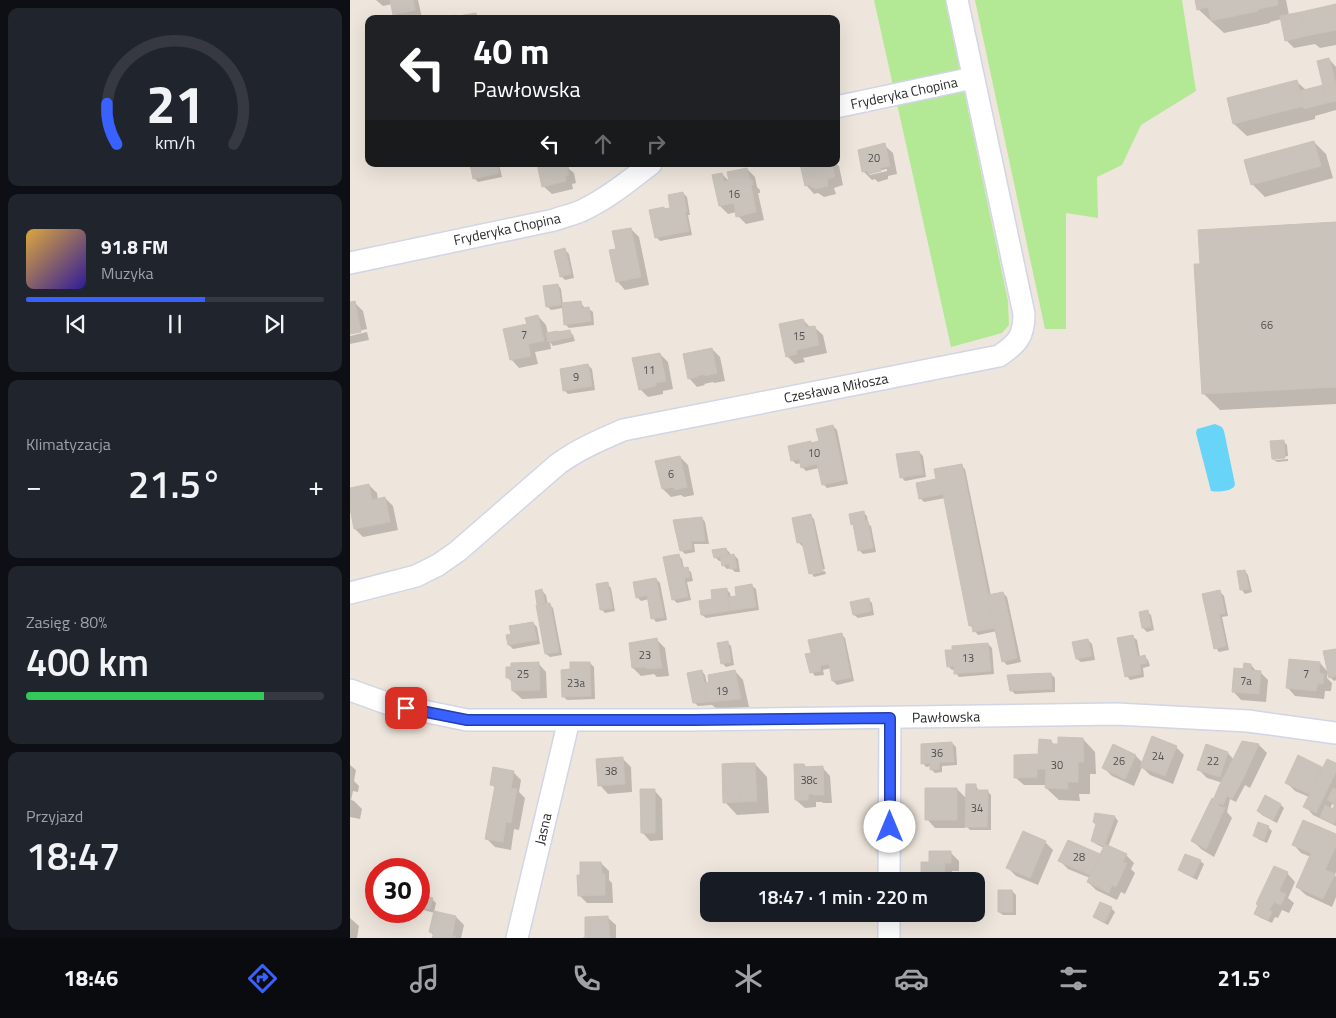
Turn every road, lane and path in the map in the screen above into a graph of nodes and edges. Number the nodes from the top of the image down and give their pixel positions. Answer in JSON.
{"nodes":[{"id":1,"x":957,"y":0,"type":"edge"},
{"id":2,"x":973,"y":78,"type":"junction"},
{"id":3,"x":840,"y":106,"type":"edge"},
{"id":4,"x":647,"y":167,"type":"edge"},
{"id":5,"x":350,"y":263,"type":"edge"},
{"id":6,"x":350,"y":593,"type":"edge"},
{"id":7,"x":350,"y":690,"type":"edge"},
{"id":8,"x":890,"y":718,"type":"junction"},
{"id":9,"x":569,"y":720,"type":"junction"},
{"id":10,"x":1336,"y":733,"type":"edge"},
{"id":11,"x":889,"y":872,"type":"edge"},
{"id":12,"x":889,"y":922,"type":"edge"},
{"id":13,"x":517,"y":938,"type":"edge"},
{"id":14,"x":889,"y":938,"type":"edge"}],
"edges":[{"from":1,"to":2,"type":"street","name":"Czesława Miłosza"},
{"from":2,"to":3,"type":"street","name":"Fryderyka Chopina"},
{"from":2,"to":6,"type":"street","name":"Czesława Miłosza"},
{"from":4,"to":5,"type":"street","name":"Fryderyka Chopina"},
{"from":7,"to":9,"type":"street","name":"Pawłowska"},
{"from":8,"to":9,"type":"street","name":"Pawłowska"},
{"from":8,"to":10,"type":"street","name":"Pawłowska"},
{"from":8,"to":11,"type":"street"},
{"from":9,"to":13,"type":"street","name":"Jasna"},
{"from":12,"to":14,"type":"street"}]}
